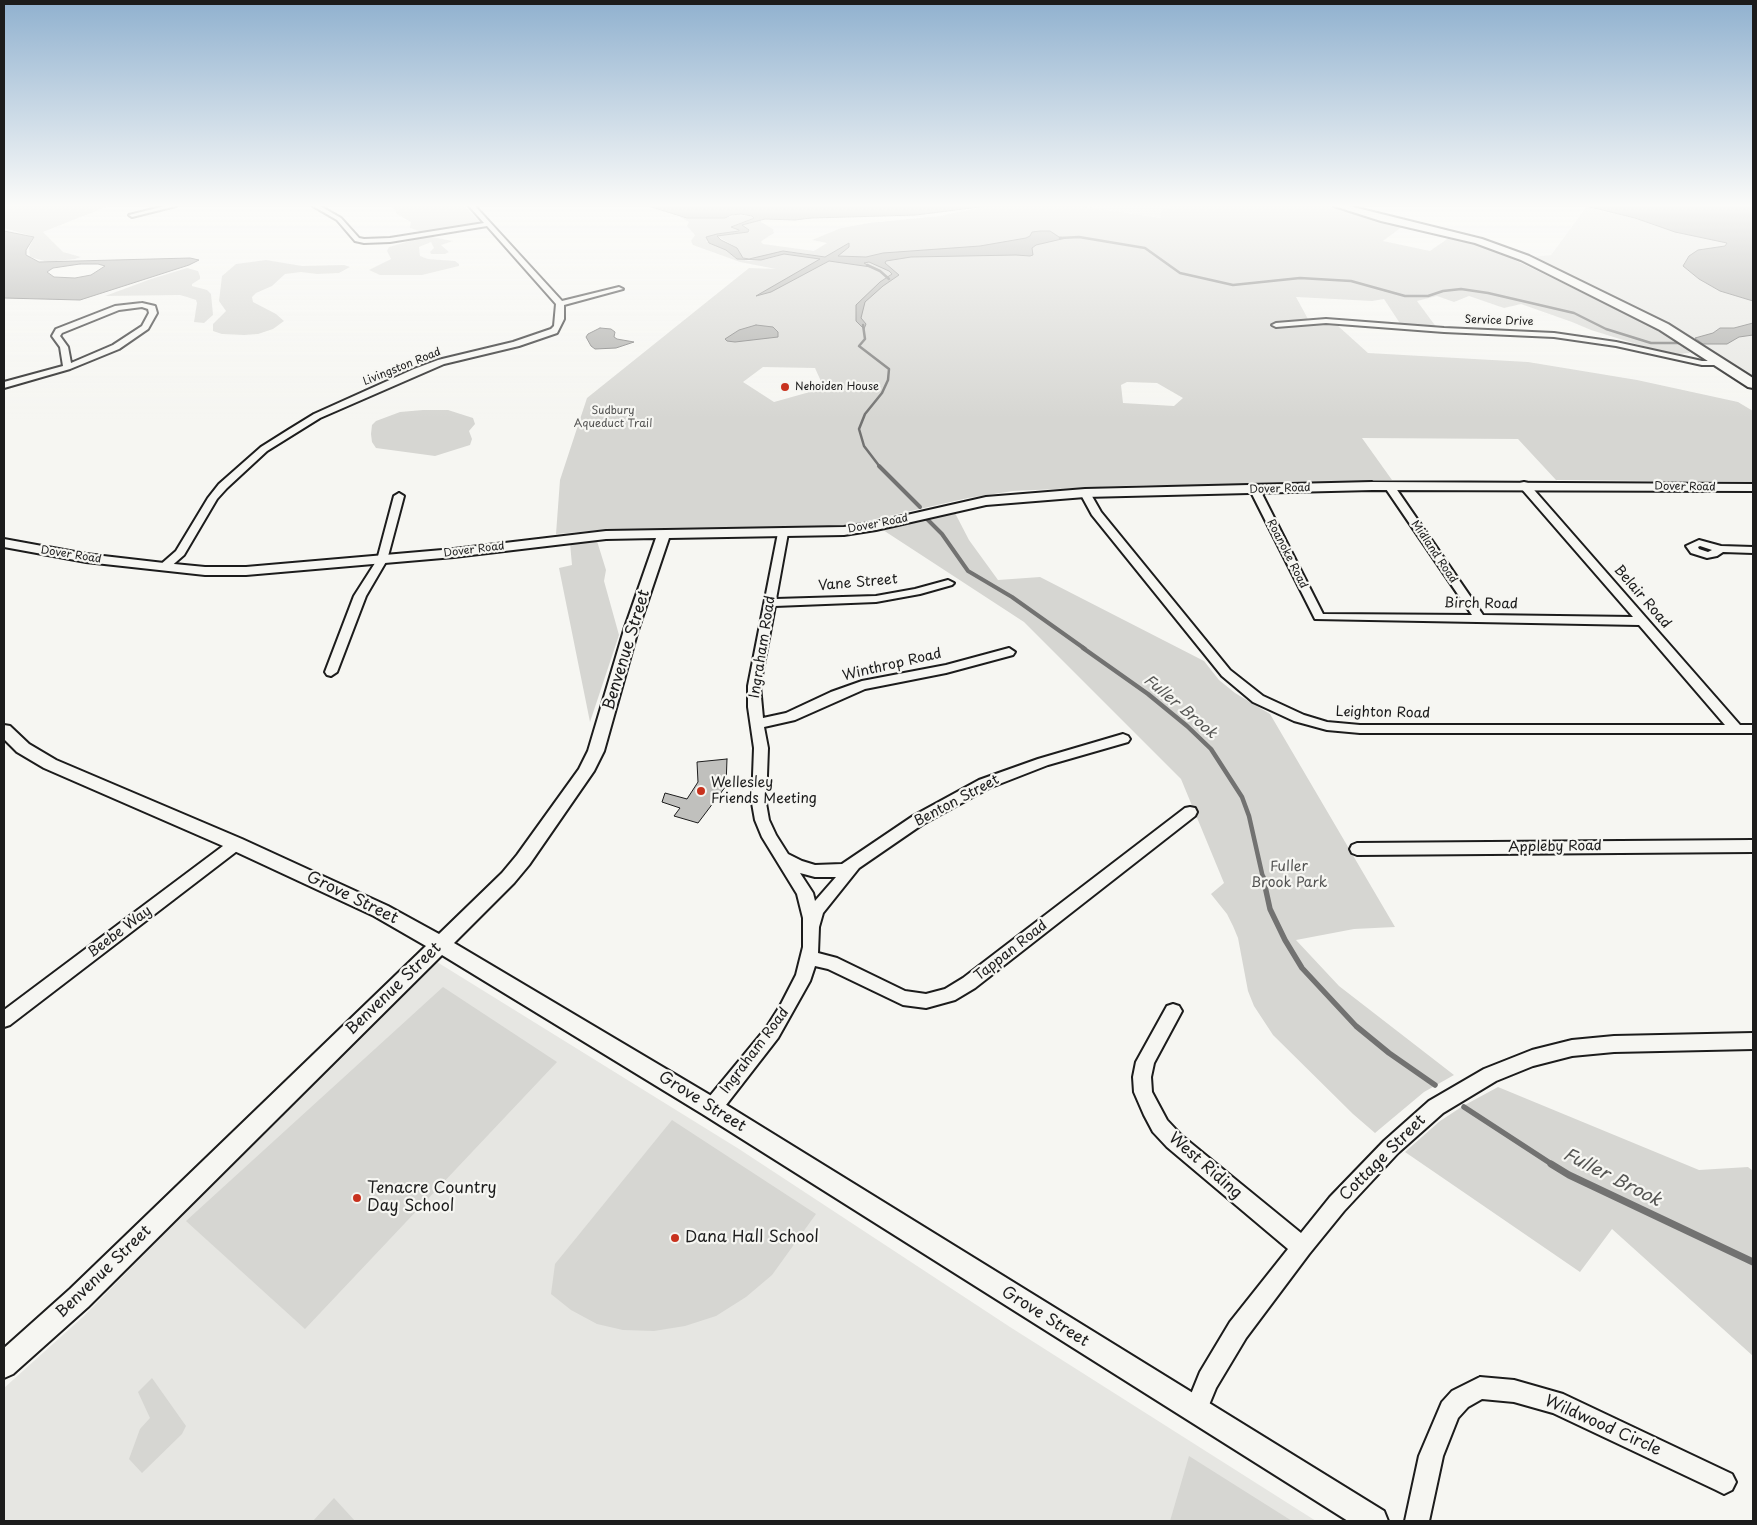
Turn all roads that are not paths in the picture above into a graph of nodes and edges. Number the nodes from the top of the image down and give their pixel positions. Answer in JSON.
{"nodes":[{"id":1,"x":535,"y":277,"type":"edge"},
{"id":2,"x":1562,"y":277,"type":"edge"},
{"id":3,"x":619,"y":289,"type":"dead end"},
{"id":4,"x":560,"y":304,"type":"junction"},
{"id":5,"x":1276,"y":325,"type":"dead end"},
{"id":6,"x":1720,"y":363,"type":"junction"},
{"id":7,"x":66,"y":367,"type":"junction"},
{"id":8,"x":1753,"y":384,"type":"edge"},
{"id":9,"x":4,"y":385,"type":"edge"},
{"id":10,"x":1524,"y":485,"type":"junction"},
{"id":11,"x":1389,"y":486,"type":"junction"},
{"id":12,"x":1753,"y":488,"type":"edge"},
{"id":13,"x":1255,"y":490,"type":"junction"},
{"id":14,"x":1086,"y":493,"type":"junction"},
{"id":15,"x":399,"y":496,"type":"dead end"},
{"id":16,"x":783,"y":533,"type":"junction"},
{"id":17,"x":664,"y":534,"type":"junction"},
{"id":18,"x":4,"y":543,"type":"edge"},
{"id":19,"x":1721,"y":549,"type":"dead end"},
{"id":20,"x":1753,"y":550,"type":"edge"},
{"id":21,"x":382,"y":560,"type":"junction"},
{"id":22,"x":164,"y":567,"type":"junction"},
{"id":23,"x":948,"y":583,"type":"dead end"},
{"id":24,"x":769,"y":603,"type":"junction"},
{"id":25,"x":1319,"y":617,"type":"joint"},
{"id":26,"x":1480,"y":619,"type":"junction"},
{"id":27,"x":1642,"y":621,"type":"junction"},
{"id":28,"x":1009,"y":652,"type":"dead end"},
{"id":29,"x":331,"y":672,"type":"dead end"},
{"id":30,"x":757,"y":724,"type":"junction"},
{"id":31,"x":1736,"y":729,"type":"junction"},
{"id":32,"x":1753,"y":729,"type":"edge"},
{"id":33,"x":4,"y":732,"type":"edge"},
{"id":34,"x":1123,"y":739,"type":"dead end"},
{"id":35,"x":1190,"y":812,"type":"dead end"},
{"id":36,"x":236,"y":844,"type":"junction"},
{"id":37,"x":1753,"y":846,"type":"edge"},
{"id":38,"x":1358,"y":849,"type":"dead end"},
{"id":39,"x":782,"y":858,"type":"junction"},
{"id":40,"x":857,"y":863,"type":"junction"},
{"id":41,"x":812,"y":929,"type":"junction"},
{"id":42,"x":440,"y":944,"type":"junction"},
{"id":43,"x":809,"y":958,"type":"junction"},
{"id":44,"x":1173,"y":1011,"type":"dead end"},
{"id":45,"x":4,"y":1020,"type":"edge"},
{"id":46,"x":1753,"y":1041,"type":"edge"},
{"id":47,"x":712,"y":1108,"type":"junction"},
{"id":48,"x":1302,"y":1247,"type":"junction"},
{"id":49,"x":4,"y":1365,"type":"edge"},
{"id":50,"x":1196,"y":1409,"type":"junction"},
{"id":51,"x":1724,"y":1482,"type":"dead end"},
{"id":52,"x":1374,"y":1521,"type":"edge"},
{"id":53,"x":1417,"y":1521,"type":"edge"}],
"edges":[{"from":1,"to":4,"type":"street"},
{"from":2,"to":6,"type":"main road"},
{"from":3,"to":4,"type":"street"},
{"from":4,"to":22,"type":"street","name":"Livingston Road"},
{"from":5,"to":6,"type":"street","name":"Service Drive"},
{"from":6,"to":8,"type":"main road"},
{"from":7,"to":7,"type":"street"},
{"from":7,"to":9,"type":"street"},
{"from":10,"to":11,"type":"street","name":"Dover Road"},
{"from":10,"to":12,"type":"street","name":"Dover Road"},
{"from":10,"to":27,"type":"street","name":"Belair Road"},
{"from":11,"to":13,"type":"street","name":"Dover Road"},
{"from":11,"to":26,"type":"street","name":"Midland Road"},
{"from":13,"to":14,"type":"street","name":"Dover Road"},
{"from":13,"to":25,"type":"street","name":"Roanoke Road"},
{"from":14,"to":16,"type":"street","name":"Dover Road"},
{"from":14,"to":31,"type":"street","name":"Leighton Road"},
{"from":15,"to":21,"type":"street"},
{"from":16,"to":17,"type":"street","name":"Dover Road"},
{"from":16,"to":24,"type":"street","name":"Ingraham Road"},
{"from":17,"to":21,"type":"street","name":"Dover Road"},
{"from":17,"to":42,"type":"street","name":"Benvenue Street"},
{"from":18,"to":22,"type":"street","name":"Dover Road"},
{"from":19,"to":20,"type":"street"},
{"from":21,"to":22,"type":"street","name":"Dover Road"},
{"from":21,"to":29,"type":"street"},
{"from":23,"to":24,"type":"street","name":"Vane Street"},
{"from":24,"to":30,"type":"street","name":"Ingraham Road"},
{"from":25,"to":26,"type":"street","name":"Birch Road"},
{"from":26,"to":27,"type":"street","name":"Birch Road"},
{"from":27,"to":31,"type":"street","name":"Belair Road"},
{"from":28,"to":30,"type":"street","name":"Winthrop Road"},
{"from":30,"to":39,"type":"street","name":"Ingraham Road"},
{"from":31,"to":32,"type":"street","name":"Leighton Road"},
{"from":33,"to":36,"type":"street","name":"Grove Street"},
{"from":34,"to":40,"type":"street","name":"Benton Street"},
{"from":35,"to":43,"type":"street","name":"Tappan Road"},
{"from":36,"to":42,"type":"street","name":"Grove Street"},
{"from":36,"to":45,"type":"street","name":"Beebe Way"},
{"from":37,"to":38,"type":"street","name":"Appleby Road"},
{"from":39,"to":40,"type":"street","name":"Benton Street"},
{"from":39,"to":41,"type":"street","name":"Ingraham Road"},
{"from":40,"to":41,"type":"street","name":"Benton Street"},
{"from":41,"to":43,"type":"street","name":"Ingraham Road"},
{"from":42,"to":47,"type":"street","name":"Grove Street"},
{"from":42,"to":49,"type":"street","name":"Benvenue Street"},
{"from":43,"to":47,"type":"street","name":"Ingraham Road"},
{"from":44,"to":48,"type":"street","name":"West Riding"},
{"from":46,"to":48,"type":"street","name":"Cottage Street"},
{"from":47,"to":50,"type":"street","name":"Grove Street"},
{"from":48,"to":50,"type":"street","name":"Cottage Street"},
{"from":50,"to":52,"type":"street","name":"Grove Street"},
{"from":51,"to":53,"type":"street","name":"Wildwood Circle"}]}
